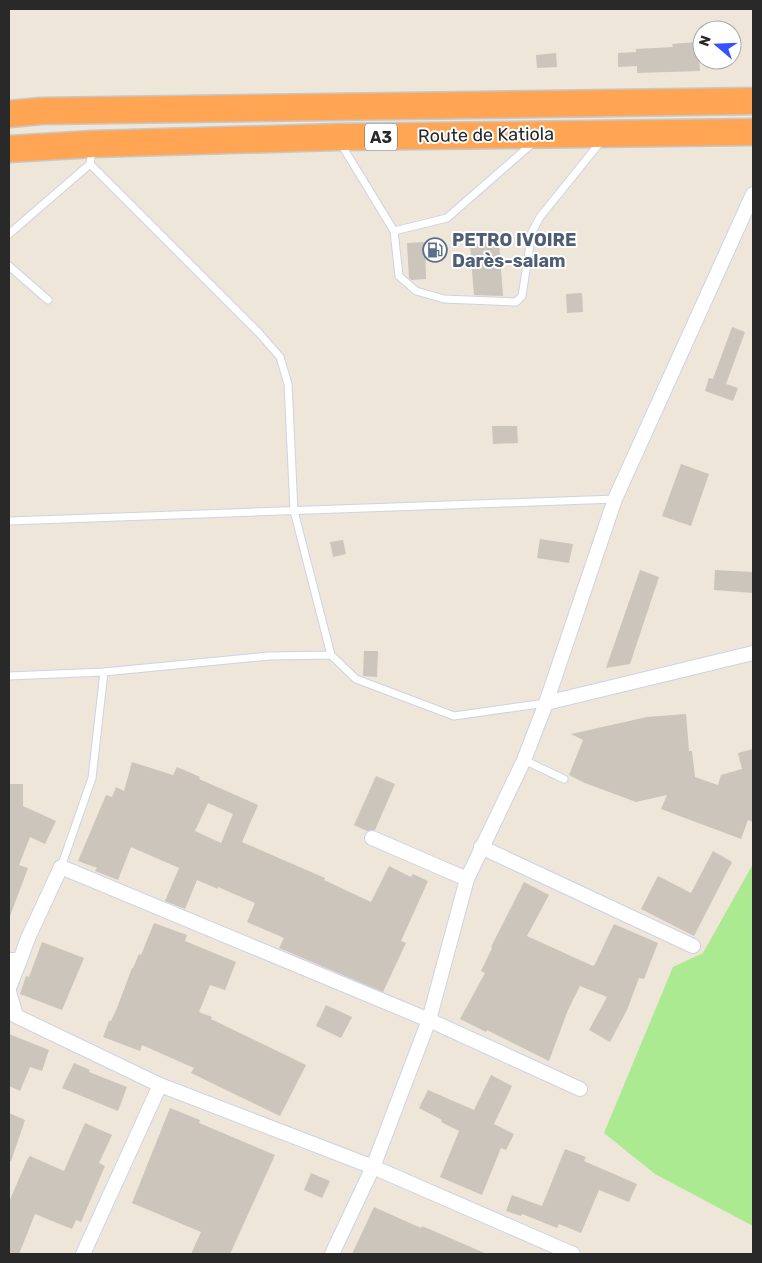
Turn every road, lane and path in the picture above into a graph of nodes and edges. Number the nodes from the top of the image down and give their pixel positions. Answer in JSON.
{"nodes":[{"id":1,"x":753,"y":101,"type":"edge"},
{"id":2,"x":9,"y":114,"type":"edge"},
{"id":3,"x":753,"y":132,"type":"edge"},
{"id":4,"x":608,"y":133,"type":"junction"},
{"id":5,"x":541,"y":135,"type":"junction"},
{"id":6,"x":337,"y":137,"type":"junction"},
{"id":7,"x":9,"y":149,"type":"edge"},
{"id":8,"x":92,"y":154,"type":"junction"},
{"id":9,"x":753,"y":194,"type":"edge"},
{"id":10,"x":394,"y":231,"type":"junction"},
{"id":11,"x":9,"y":234,"type":"edge"},
{"id":12,"x":9,"y":266,"type":"edge"},
{"id":13,"x":48,"y":300,"type":"dead end"},
{"id":14,"x":615,"y":498,"type":"junction"},
{"id":15,"x":294,"y":510,"type":"junction"},
{"id":16,"x":9,"y":521,"type":"edge"},
{"id":17,"x":753,"y":653,"type":"edge"},
{"id":18,"x":331,"y":655,"type":"junction"},
{"id":19,"x":104,"y":672,"type":"junction"},
{"id":20,"x":9,"y":676,"type":"edge"},
{"id":21,"x":546,"y":703,"type":"junction"},
{"id":22,"x":524,"y":760,"type":"junction"},
{"id":23,"x":564,"y":779,"type":"dead end"},
{"id":24,"x":372,"y":838,"type":"dead end"},
{"id":25,"x":481,"y":847,"type":"junction"},
{"id":26,"x":61,"y":866,"type":"junction"},
{"id":27,"x":467,"y":879,"type":"junction"},
{"id":28,"x":693,"y":946,"type":"dead end"},
{"id":29,"x":15,"y":960,"type":"edge"},
{"id":30,"x":9,"y":990,"type":"edge"},
{"id":31,"x":430,"y":1020,"type":"junction"},
{"id":32,"x":160,"y":1085,"type":"junction"},
{"id":33,"x":580,"y":1089,"type":"dead end"},
{"id":34,"x":373,"y":1167,"type":"junction"},
{"id":35,"x":83,"y":1254,"type":"edge"},
{"id":36,"x":332,"y":1254,"type":"edge"},
{"id":37,"x":573,"y":1254,"type":"edge"}],
"edges":[{"from":1,"to":2,"type":"highway","name":"Route de Katiola","number":"A3"},
{"from":3,"to":4,"type":"highway","name":"Route de Katiola","number":"A3"},
{"from":4,"to":5,"type":"highway","name":"Route de Katiola","number":"A3"},
{"from":4,"to":10,"type":"lane"},
{"from":5,"to":6,"type":"highway","name":"Route de Katiola","number":"A3"},
{"from":5,"to":10,"type":"lane"},
{"from":6,"to":8,"type":"highway","name":"Route de Katiola","number":"A3"},
{"from":6,"to":10,"type":"lane"},
{"from":7,"to":8,"type":"highway","name":"Route de Katiola","number":"A3"},
{"from":8,"to":11,"type":"lane"},
{"from":8,"to":15,"type":"lane"},
{"from":9,"to":14,"type":"street"},
{"from":12,"to":13,"type":"lane"},
{"from":14,"to":15,"type":"lane"},
{"from":14,"to":21,"type":"street"},
{"from":15,"to":16,"type":"lane"},
{"from":15,"to":18,"type":"lane"},
{"from":17,"to":21,"type":"street"},
{"from":18,"to":19,"type":"lane"},
{"from":18,"to":21,"type":"lane"},
{"from":19,"to":20,"type":"lane"},
{"from":19,"to":26,"type":"lane"},
{"from":21,"to":22,"type":"street"},
{"from":22,"to":23,"type":"lane"},
{"from":22,"to":25,"type":"street"},
{"from":24,"to":27,"type":"street"},
{"from":25,"to":27,"type":"street"},
{"from":25,"to":28,"type":"street"},
{"from":26,"to":29,"type":"street"},
{"from":26,"to":31,"type":"street"},
{"from":27,"to":31,"type":"street"},
{"from":29,"to":30,"type":"street"},
{"from":30,"to":32,"type":"street"},
{"from":31,"to":33,"type":"street"},
{"from":31,"to":34,"type":"street"},
{"from":32,"to":34,"type":"street"},
{"from":32,"to":35,"type":"street"},
{"from":34,"to":36,"type":"street"},
{"from":34,"to":37,"type":"street"}]}
